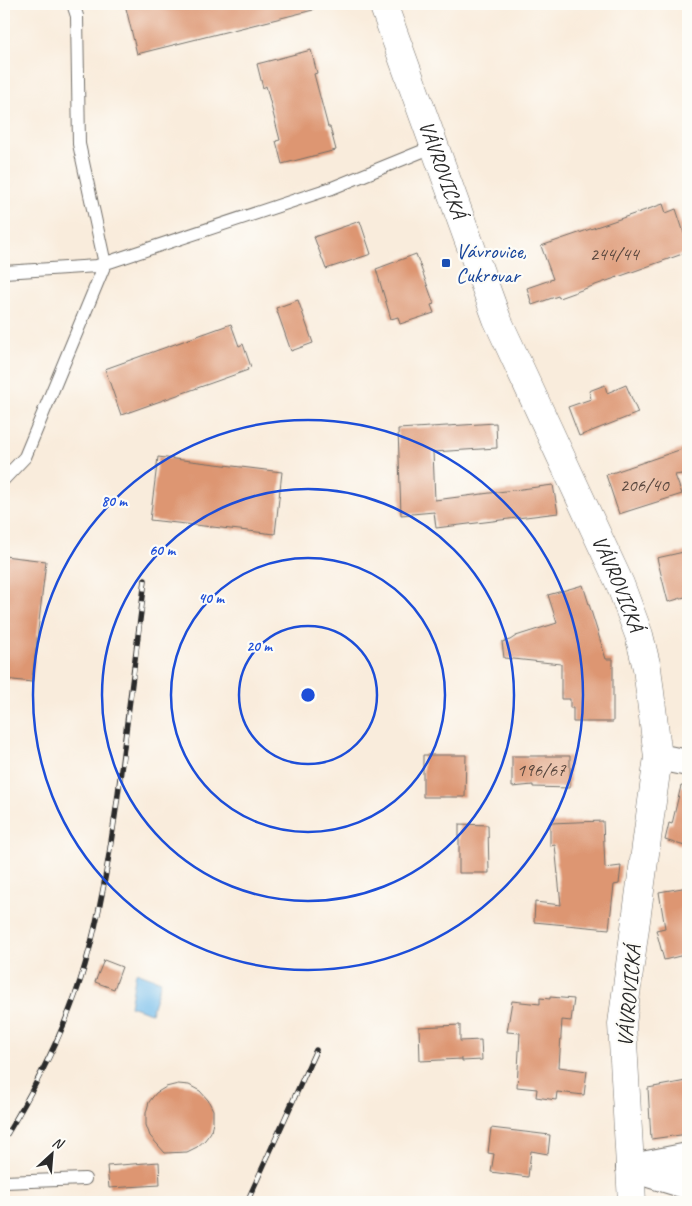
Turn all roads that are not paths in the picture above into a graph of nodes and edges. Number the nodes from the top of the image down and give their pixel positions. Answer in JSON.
{"nodes":[{"id":1,"x":73,"y":4,"type":"edge"},
{"id":2,"x":383,"y":4,"type":"edge"},
{"id":3,"x":435,"y":146,"type":"junction"},
{"id":4,"x":105,"y":264,"type":"junction"},
{"id":5,"x":4,"y":272,"type":"edge"},
{"id":6,"x":4,"y":479,"type":"edge"},
{"id":7,"x":658,"y":757,"type":"junction"},
{"id":8,"x":688,"y":763,"type":"edge"},
{"id":9,"x":688,"y":1156,"type":"edge"},
{"id":10,"x":629,"y":1168,"type":"junction"},
{"id":11,"x":85,"y":1179,"type":"dead end"},
{"id":12,"x":4,"y":1182,"type":"edge"},
{"id":13,"x":688,"y":1186,"type":"edge"},
{"id":14,"x":632,"y":1202,"type":"edge"}],
"edges":[{"from":1,"to":4,"type":"lane"},
{"from":2,"to":3,"type":"street","name":"VÁVROVICKÁ"},
{"from":3,"to":4,"type":"lane"},
{"from":3,"to":7,"type":"street","name":"VÁVROVICKÁ"},
{"from":4,"to":5,"type":"lane"},
{"from":4,"to":6,"type":"lane"},
{"from":7,"to":8,"type":"street"},
{"from":7,"to":10,"type":"street","name":"VÁVROVICKÁ"},
{"from":9,"to":10,"type":"street"},
{"from":10,"to":13,"type":"street"},
{"from":10,"to":14,"type":"street","name":"VÁVROVICKÁ"},
{"from":11,"to":12,"type":"lane"}]}
